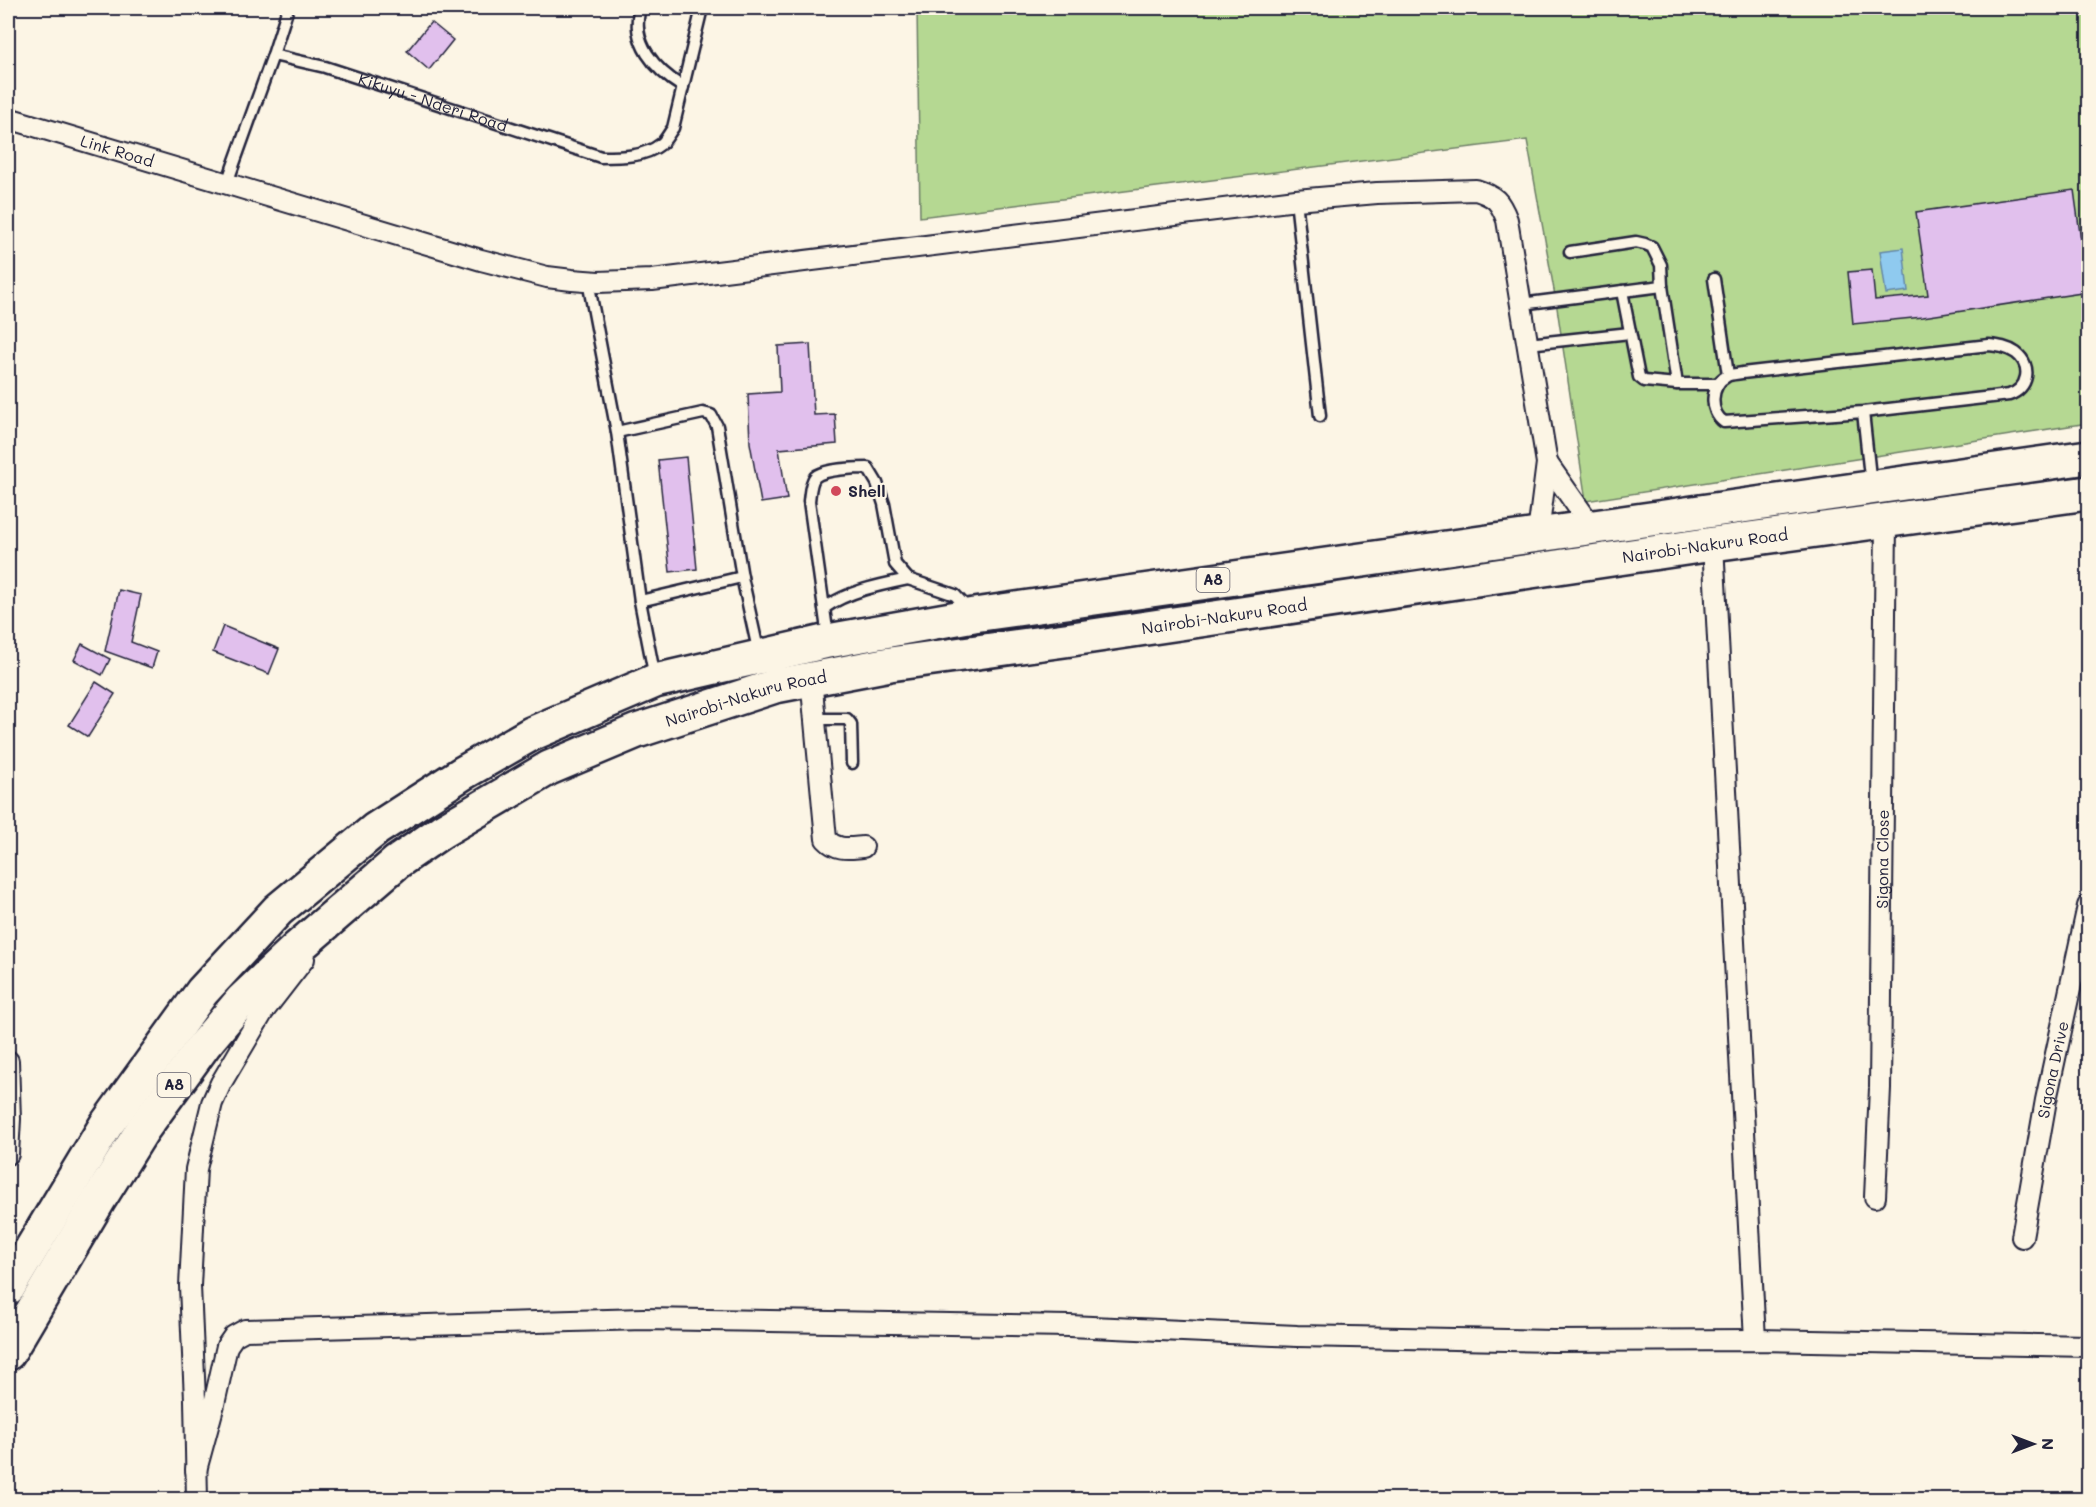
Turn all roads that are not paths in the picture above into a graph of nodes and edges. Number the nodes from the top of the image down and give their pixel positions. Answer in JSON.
{"nodes":[{"id":1,"x":288,"y":8,"type":"edge"},
{"id":2,"x":640,"y":8,"type":"edge"},
{"id":3,"x":702,"y":8,"type":"edge"},
{"id":4,"x":273,"y":55,"type":"junction"},
{"id":5,"x":683,"y":87,"type":"junction"},
{"id":6,"x":8,"y":118,"type":"edge"},
{"id":7,"x":227,"y":183,"type":"junction"},
{"id":8,"x":1296,"y":200,"type":"junction"},
{"id":9,"x":1570,"y":252,"type":"dead end"},
{"id":10,"x":1714,"y":279,"type":"dead end"},
{"id":11,"x":588,"y":281,"type":"junction"},
{"id":12,"x":1662,"y":286,"type":"junction"},
{"id":13,"x":1622,"y":291,"type":"junction"},
{"id":14,"x":1521,"y":304,"type":"junction"},
{"id":15,"x":1630,"y":333,"type":"junction"},
{"id":16,"x":1528,"y":344,"type":"junction"},
{"id":17,"x":1728,"y":375,"type":"junction"},
{"id":18,"x":1677,"y":384,"type":"junction"},
{"id":19,"x":1718,"y":384,"type":"junction"},
{"id":20,"x":1863,"y":412,"type":"junction"},
{"id":21,"x":1320,"y":416,"type":"dead end"},
{"id":22,"x":617,"y":432,"type":"junction"},
{"id":23,"x":2088,"y":457,"type":"edge"},
{"id":24,"x":1547,"y":463,"type":"junction"},
{"id":25,"x":1871,"y":488,"type":"junction"},
{"id":26,"x":2088,"y":493,"type":"edge"},
{"id":27,"x":1886,"y":521,"type":"junction"},
{"id":28,"x":1592,"y":526,"type":"junction"},
{"id":29,"x":1538,"y":534,"type":"junction"},
{"id":30,"x":1713,"y":543,"type":"junction"},
{"id":31,"x":742,"y":578,"type":"junction"},
{"id":32,"x":908,"y":579,"type":"junction"},
{"id":33,"x":640,"y":601,"type":"junction"},
{"id":34,"x":824,"y":608,"type":"junction"},
{"id":35,"x":974,"y":615,"type":"junction"},
{"id":36,"x":828,"y":641,"type":"junction"},
{"id":37,"x":760,"y":656,"type":"junction"},
{"id":38,"x":811,"y":678,"type":"junction"},
{"id":39,"x":655,"y":681,"type":"junction"},
{"id":40,"x":814,"y":719,"type":"junction"},
{"id":41,"x":852,"y":763,"type":"dead end"},
{"id":42,"x":864,"y":848,"type":"dead end"},
{"id":43,"x":397,"y":862,"type":"junction"},
{"id":44,"x":2088,"y":906,"type":"edge"},
{"id":45,"x":8,"y":1061,"type":"edge"},
{"id":46,"x":8,"y":1154,"type":"edge"},
{"id":47,"x":1875,"y":1197,"type":"dead end"},
{"id":48,"x":2022,"y":1237,"type":"dead end"},
{"id":49,"x":8,"y":1288,"type":"edge"},
{"id":50,"x":1755,"y":1340,"type":"junction"},
{"id":51,"x":2088,"y":1346,"type":"edge"},
{"id":52,"x":8,"y":1353,"type":"edge"},
{"id":53,"x":196,"y":1470,"type":"junction"},
{"id":54,"x":197,"y":1500,"type":"edge"}],
"edges":[{"from":1,"to":4,"type":"lane"},
{"from":2,"to":5,"type":"lane"},
{"from":3,"to":5,"type":"lane","name":"Kikuyu - Nderi Road"},
{"from":4,"to":5,"type":"lane","name":"Kikuyu - Nderi Road"},
{"from":4,"to":7,"type":"lane"},
{"from":6,"to":7,"type":"street","name":"Link Road"},
{"from":7,"to":11,"type":"street","name":"Link Road"},
{"from":8,"to":11,"type":"street","name":"Link Road"},
{"from":8,"to":14,"type":"street","name":"Link Road"},
{"from":8,"to":21,"type":"lane"},
{"from":9,"to":12,"type":"lane"},
{"from":10,"to":17,"type":"lane"},
{"from":11,"to":22,"type":"lane"},
{"from":12,"to":13,"type":"lane"},
{"from":12,"to":18,"type":"lane"},
{"from":13,"to":14,"type":"lane"},
{"from":13,"to":15,"type":"lane"},
{"from":14,"to":16,"type":"street","name":"Link Road"},
{"from":15,"to":16,"type":"lane"},
{"from":15,"to":18,"type":"lane"},
{"from":16,"to":24,"type":"street","name":"Link Road"},
{"from":17,"to":19,"type":"lane"},
{"from":17,"to":20,"type":"lane"},
{"from":18,"to":19,"type":"lane"},
{"from":19,"to":20,"type":"lane"},
{"from":20,"to":25,"type":"lane"},
{"from":22,"to":31,"type":"lane"},
{"from":22,"to":33,"type":"lane"},
{"from":23,"to":25,"type":"highway","number":"A8"},
{"from":24,"to":28,"type":"street"},
{"from":24,"to":29,"type":"street"},
{"from":25,"to":28,"type":"highway","number":"A8"},
{"from":26,"to":27,"type":"highway","name":"Nairobi-Nakuru Road","number":"A8"},
{"from":27,"to":30,"type":"highway","name":"Nairobi-Nakuru Road","number":"A8"},
{"from":27,"to":47,"type":"street","name":"Sigona Close"},
{"from":28,"to":29,"type":"highway","number":"A8"},
{"from":29,"to":35,"type":"highway","number":"A8"},
{"from":30,"to":38,"type":"highway","name":"Nairobi-Nakuru Road","number":"A8"},
{"from":30,"to":50,"type":"street"},
{"from":31,"to":33,"type":"lane"},
{"from":31,"to":37,"type":"lane"},
{"from":32,"to":34,"type":"lane"},
{"from":32,"to":34,"type":"lane"},
{"from":32,"to":35,"type":"lane"},
{"from":33,"to":39,"type":"lane"},
{"from":34,"to":36,"type":"lane"},
{"from":35,"to":36,"type":"highway","number":"A8"},
{"from":36,"to":37,"type":"highway","number":"A8"},
{"from":37,"to":39,"type":"highway","number":"A8"},
{"from":38,"to":40,"type":"street"},
{"from":38,"to":43,"type":"highway","name":"Nairobi-Nakuru Road","number":"A8"},
{"from":39,"to":49,"type":"highway","number":"A8"},
{"from":40,"to":41,"type":"lane"},
{"from":40,"to":42,"type":"street"},
{"from":43,"to":52,"type":"highway","number":"A8"},
{"from":43,"to":53,"type":"street"},
{"from":44,"to":48,"type":"street","name":"Sigona Drive"},
{"from":45,"to":46,"type":"street"},
{"from":50,"to":51,"type":"street"},
{"from":50,"to":53,"type":"street"},
{"from":53,"to":54,"type":"street"}]}
